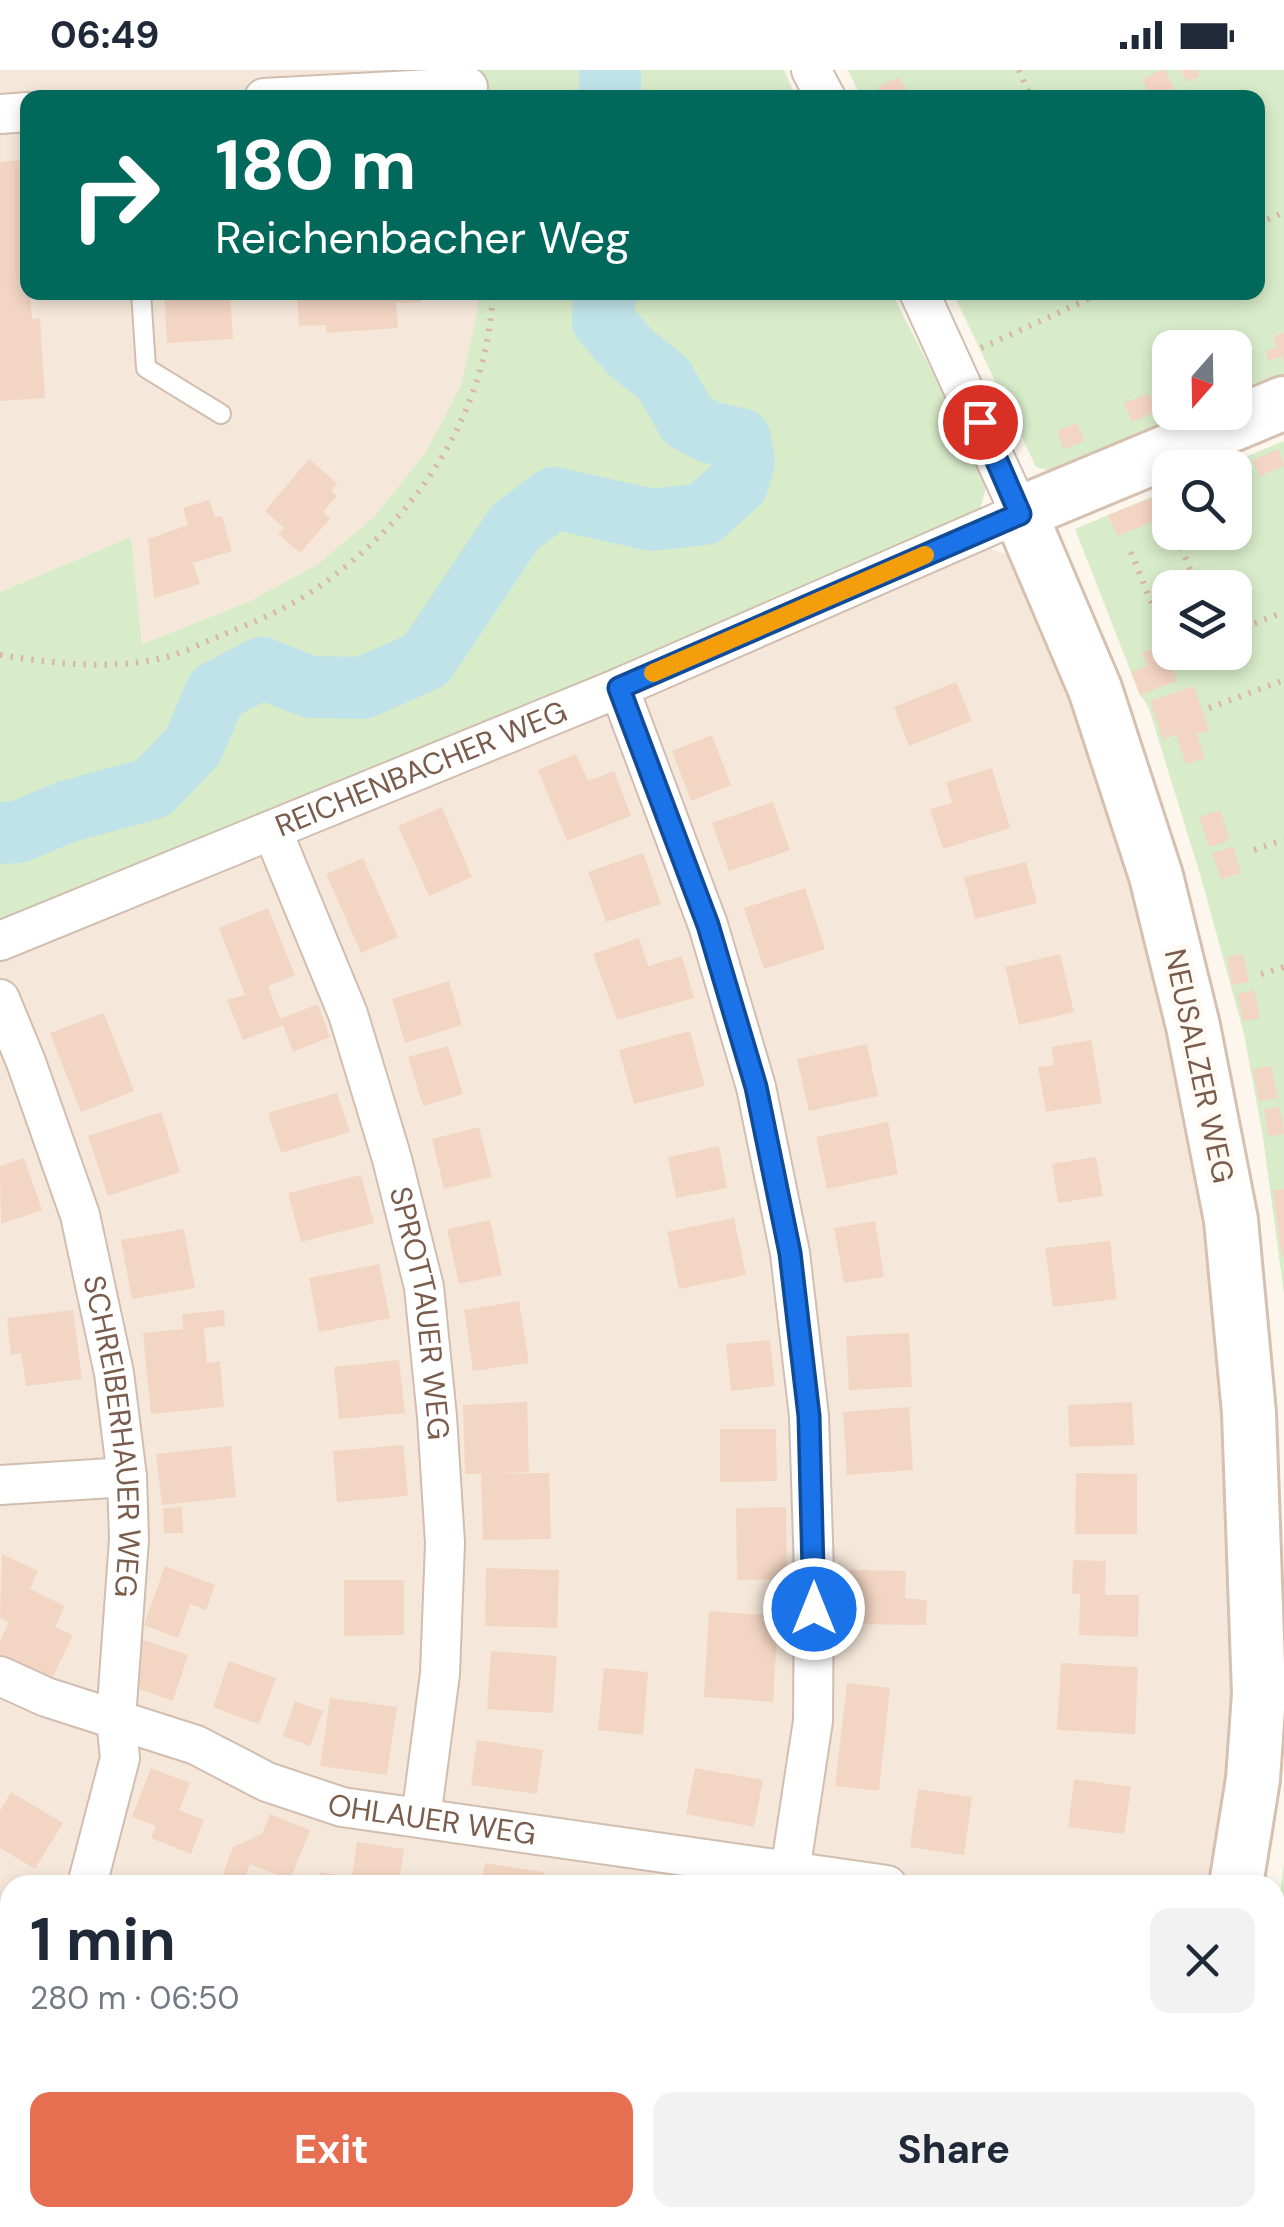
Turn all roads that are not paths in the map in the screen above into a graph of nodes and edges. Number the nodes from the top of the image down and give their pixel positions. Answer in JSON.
{"nodes":[{"id":1,"x":339,"y":81,"type":"edge"},
{"id":2,"x":468,"y":87,"type":"dead end"},
{"id":3,"x":299,"y":90,"type":"edge"},
{"id":4,"x":142,"y":300,"type":"edge"},
{"id":5,"x":924,"y":300,"type":"edge"},
{"id":6,"x":1284,"y":403,"type":"edge"},
{"id":7,"x":221,"y":414,"type":"dead end"},
{"id":8,"x":1020,"y":514,"type":"junction"},
{"id":9,"x":619,"y":688,"type":"junction"},
{"id":10,"x":272,"y":830,"type":"junction"},
{"id":11,"x":0,"y":942,"type":"edge"},
{"id":12,"x":0,"y":998,"type":"edge"},
{"id":13,"x":127,"y":1477,"type":"junction"},
{"id":14,"x":0,"y":1484,"type":"edge"},
{"id":15,"x":0,"y":1676,"type":"edge"},
{"id":16,"x":116,"y":1720,"type":"junction"},
{"id":17,"x":421,"y":1818,"type":"junction"},
{"id":18,"x":91,"y":1875,"type":"edge"},
{"id":19,"x":771,"y":1875,"type":"edge"},
{"id":20,"x":789,"y":1875,"type":"edge"},
{"id":21,"x":1238,"y":1875,"type":"edge"}],
"edges":[{"from":1,"to":2,"type":"street"},
{"from":1,"to":3,"type":"street"},
{"from":4,"to":7,"type":"lane"},
{"from":5,"to":8,"type":"street","name":"NEUSALZER WEG"},
{"from":6,"to":8,"type":"street","name":"REICHENBACHER WEG"},
{"from":8,"to":9,"type":"street","name":"REICHENBACHER WEG"},
{"from":8,"to":21,"type":"street","name":"NEUSALZER WEG"},
{"from":9,"to":10,"type":"street","name":"REICHENBACHER WEG"},
{"from":9,"to":20,"type":"street"},
{"from":10,"to":11,"type":"street","name":"REICHENBACHER WEG"},
{"from":10,"to":17,"type":"street","name":"SPROTTAUER WEG"},
{"from":12,"to":13,"type":"street","name":"SCHREIBERHAUER WEG"},
{"from":13,"to":14,"type":"street"},
{"from":13,"to":16,"type":"street","name":"SCHREIBERHAUER WEG"},
{"from":15,"to":16,"type":"street","name":"OHLAUER WEG"},
{"from":16,"to":17,"type":"street","name":"OHLAUER WEG"},
{"from":16,"to":18,"type":"street","name":"SCHREIBERHAUER WEG"},
{"from":17,"to":19,"type":"street","name":"OHLAUER WEG"}]}
